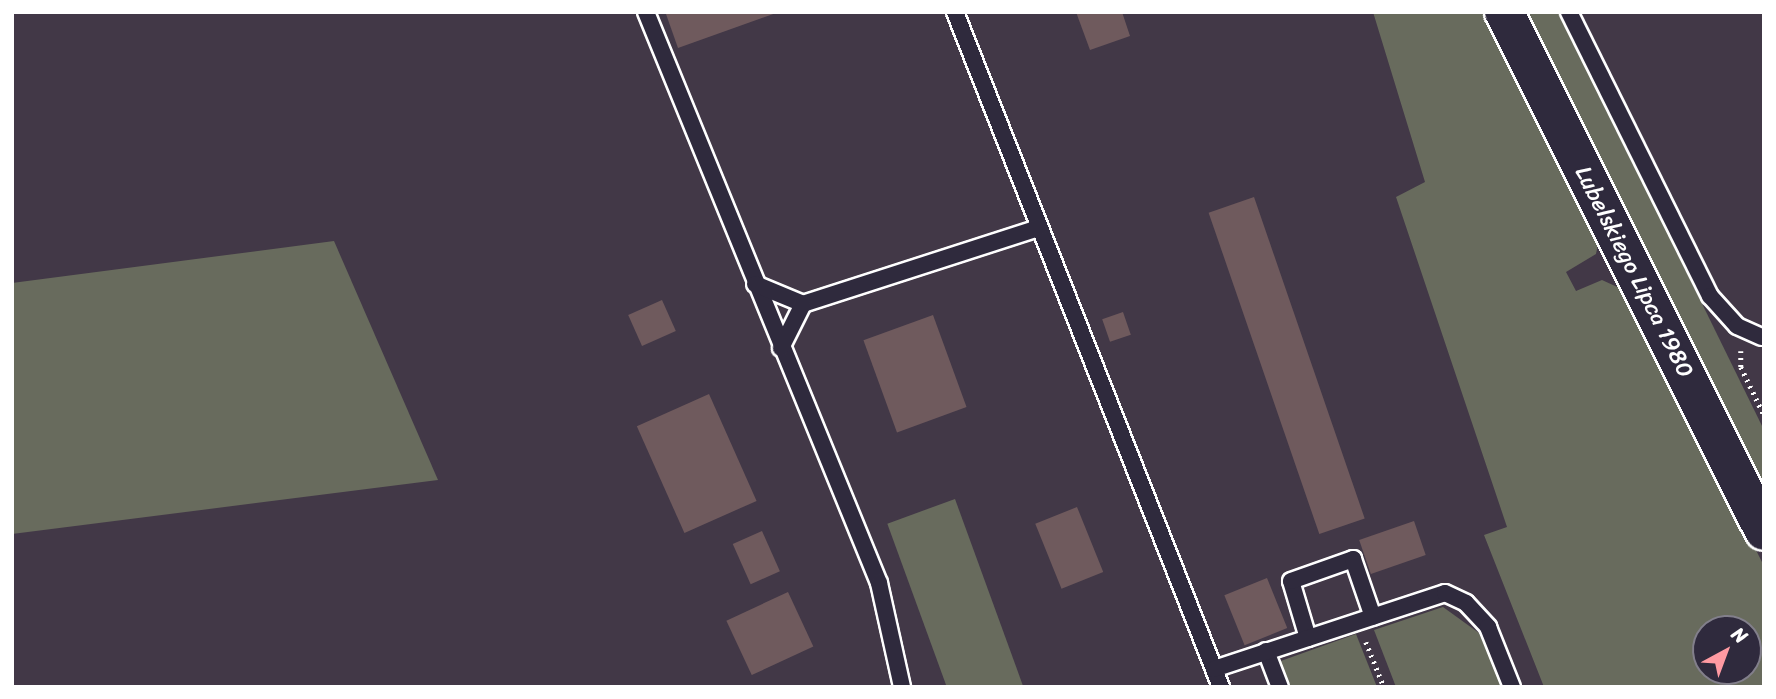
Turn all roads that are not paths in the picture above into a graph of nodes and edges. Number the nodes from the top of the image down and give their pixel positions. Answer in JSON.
{"nodes":[{"id":1,"x":646,"y":12,"type":"edge"},
{"id":2,"x":955,"y":12,"type":"edge"},
{"id":3,"x":1504,"y":12,"type":"edge"},
{"id":4,"x":1569,"y":12,"type":"edge"},
{"id":5,"x":1039,"y":228,"type":"junction"},
{"id":6,"x":755,"y":284,"type":"junction"},
{"id":7,"x":803,"y":304,"type":"junction"},
{"id":8,"x":1754,"y":334,"type":"road end"},
{"id":9,"x":781,"y":348,"type":"junction"},
{"id":10,"x":1764,"y":531,"type":"edge"},
{"id":11,"x":1366,"y":619,"type":"junction"},
{"id":12,"x":1308,"y":638,"type":"junction"},
{"id":13,"x":1266,"y":652,"type":"junction"},
{"id":14,"x":1214,"y":668,"type":"junction"},
{"id":15,"x":902,"y":687,"type":"edge"},
{"id":16,"x":1221,"y":687,"type":"edge"},
{"id":17,"x":1280,"y":687,"type":"edge"},
{"id":18,"x":1512,"y":687,"type":"edge"}],
"edges":[{"from":1,"to":6,"type":"lane"},
{"from":2,"to":5,"type":"lane"},
{"from":3,"to":10,"type":"main road","name":"Lubelskiego Lipca 1980"},
{"from":4,"to":8,"type":"lane"},
{"from":5,"to":7,"type":"lane"},
{"from":5,"to":14,"type":"lane"},
{"from":6,"to":7,"type":"lane"},
{"from":6,"to":9,"type":"lane"},
{"from":7,"to":9,"type":"lane"},
{"from":9,"to":15,"type":"lane"},
{"from":11,"to":12,"type":"lane"},
{"from":11,"to":12,"type":"lane"},
{"from":11,"to":18,"type":"lane"},
{"from":12,"to":13,"type":"lane"},
{"from":13,"to":14,"type":"lane"},
{"from":13,"to":17,"type":"lane"},
{"from":14,"to":16,"type":"lane"}]}
